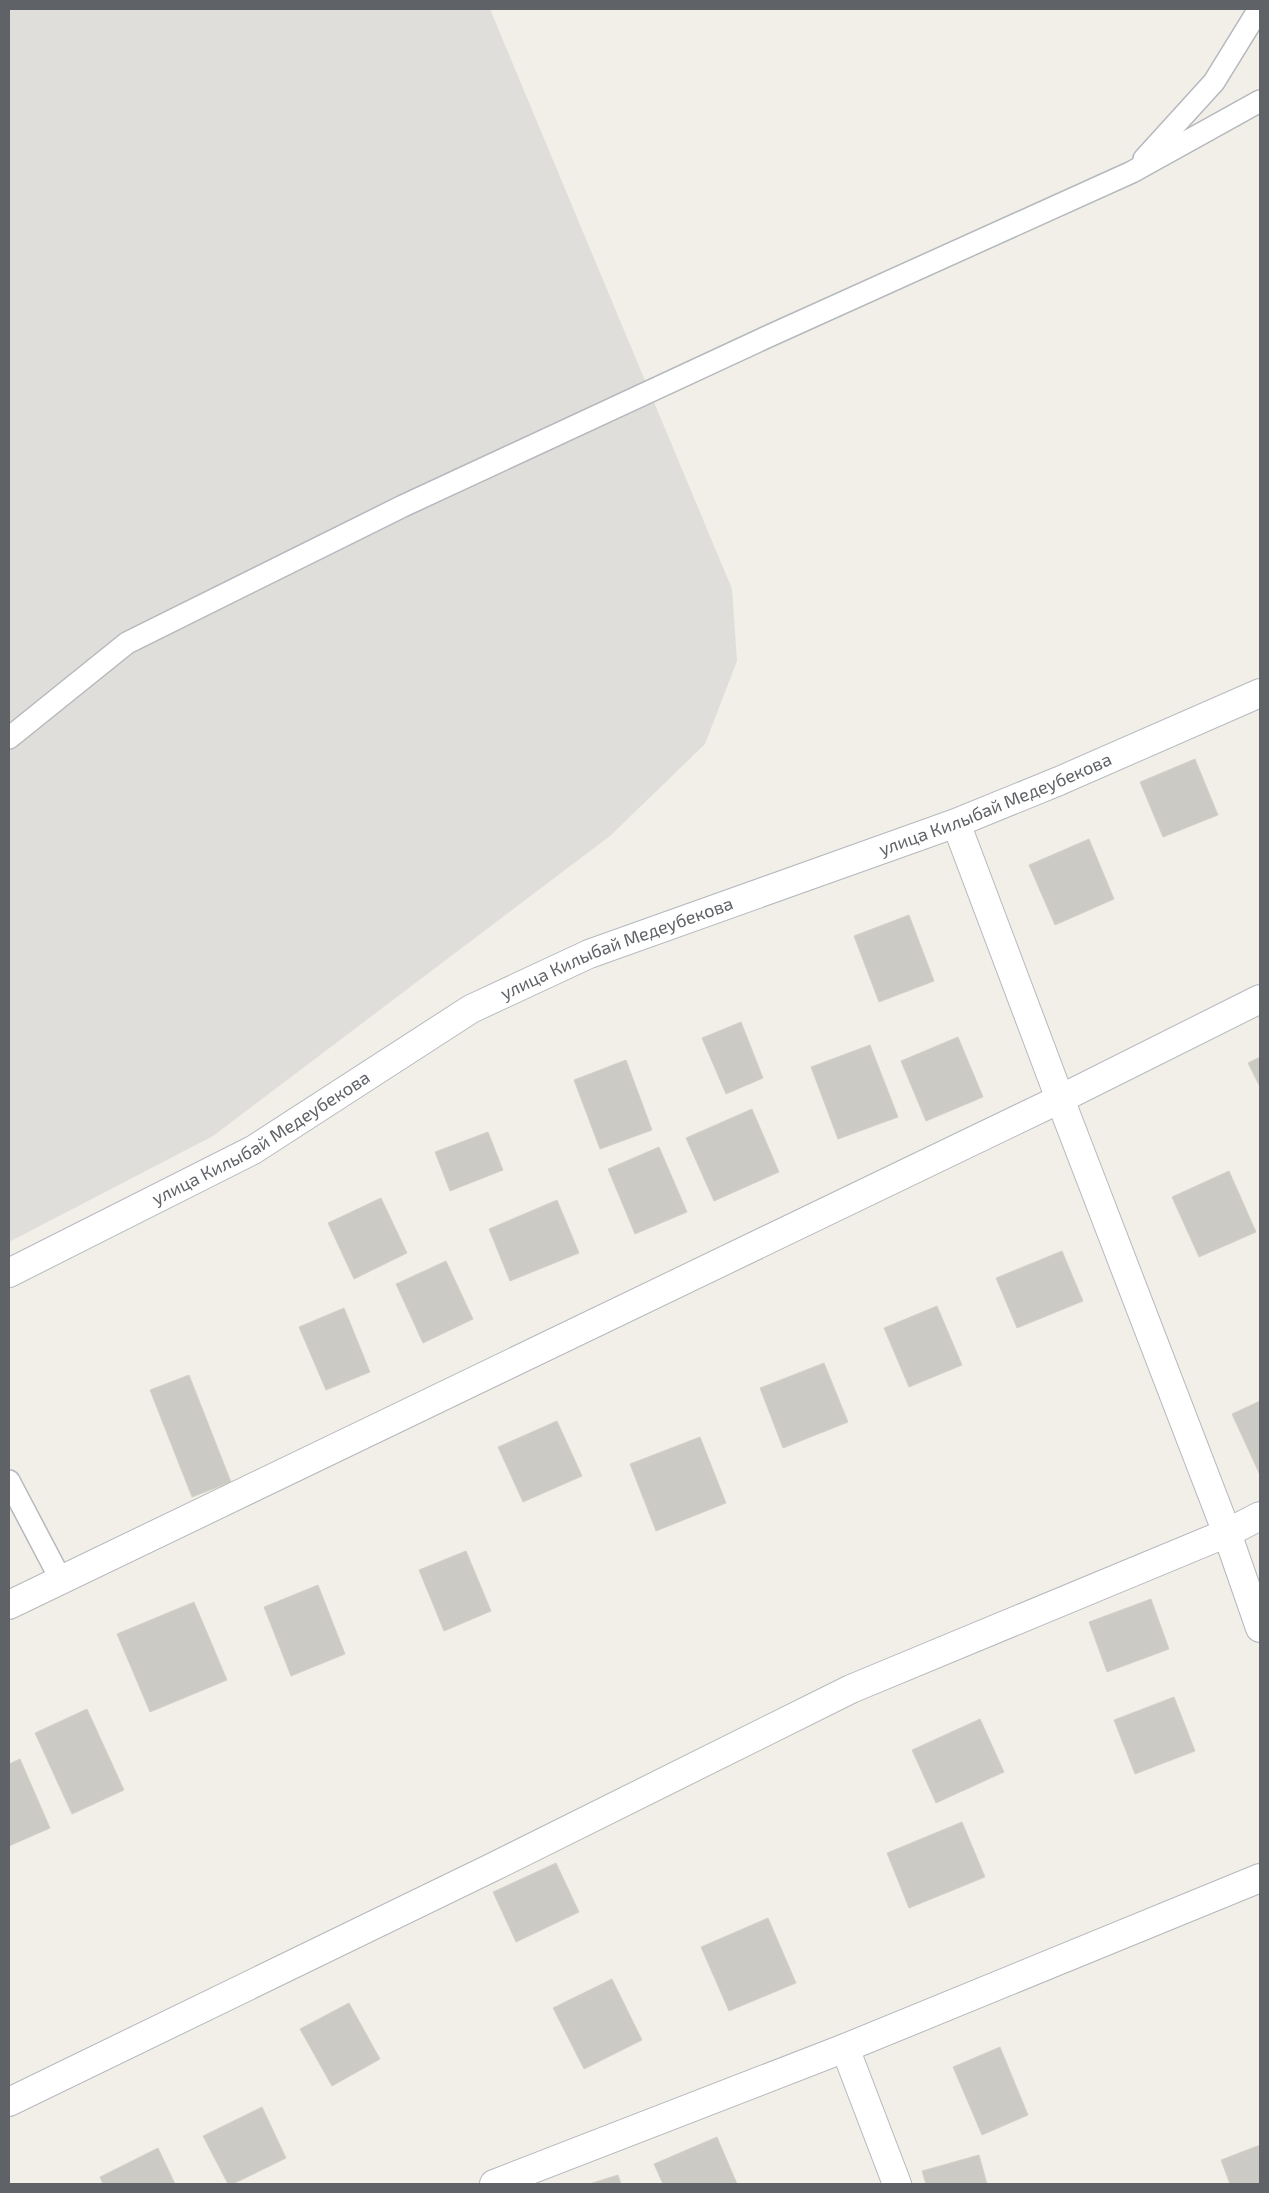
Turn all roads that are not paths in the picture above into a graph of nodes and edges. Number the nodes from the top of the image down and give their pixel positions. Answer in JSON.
{"nodes":[{"id":1,"x":1259,"y":9,"type":"edge"},
{"id":2,"x":1260,"y":100,"type":"edge"},
{"id":3,"x":1132,"y":172,"type":"junction"},
{"id":4,"x":1260,"y":694,"type":"edge"},
{"id":5,"x":9,"y":738,"type":"edge"},
{"id":6,"x":956,"y":822,"type":"junction"},
{"id":7,"x":1260,"y":999,"type":"edge"},
{"id":8,"x":1060,"y":1099,"type":"junction"},
{"id":9,"x":9,"y":1273,"type":"edge"},
{"id":10,"x":9,"y":1481,"type":"edge"},
{"id":11,"x":1260,"y":1516,"type":"edge"},
{"id":12,"x":1227,"y":1533,"type":"junction"},
{"id":13,"x":61,"y":1580,"type":"junction"},
{"id":14,"x":9,"y":1605,"type":"edge"},
{"id":15,"x":1260,"y":1628,"type":"edge"},
{"id":16,"x":1260,"y":1878,"type":"edge"},
{"id":17,"x":846,"y":2048,"type":"junction"},
{"id":18,"x":9,"y":2102,"type":"edge"},
{"id":19,"x":494,"y":2184,"type":"edge"},
{"id":20,"x":897,"y":2184,"type":"edge"}],
"edges":[{"from":1,"to":3,"type":"lane"},
{"from":2,"to":3,"type":"lane"},
{"from":3,"to":5,"type":"lane"},
{"from":4,"to":6,"type":"street","name":"улица Килыбай Медеубекова"},
{"from":6,"to":8,"type":"street"},
{"from":6,"to":9,"type":"street","name":"улица Килыбай Медеубекова"},
{"from":7,"to":8,"type":"street"},
{"from":8,"to":12,"type":"street"},
{"from":8,"to":13,"type":"street"},
{"from":10,"to":13,"type":"lane"},
{"from":11,"to":12,"type":"street"},
{"from":12,"to":15,"type":"street"},
{"from":12,"to":18,"type":"street"},
{"from":13,"to":14,"type":"street"},
{"from":16,"to":17,"type":"street"},
{"from":17,"to":19,"type":"street"},
{"from":17,"to":20,"type":"street"}]}
